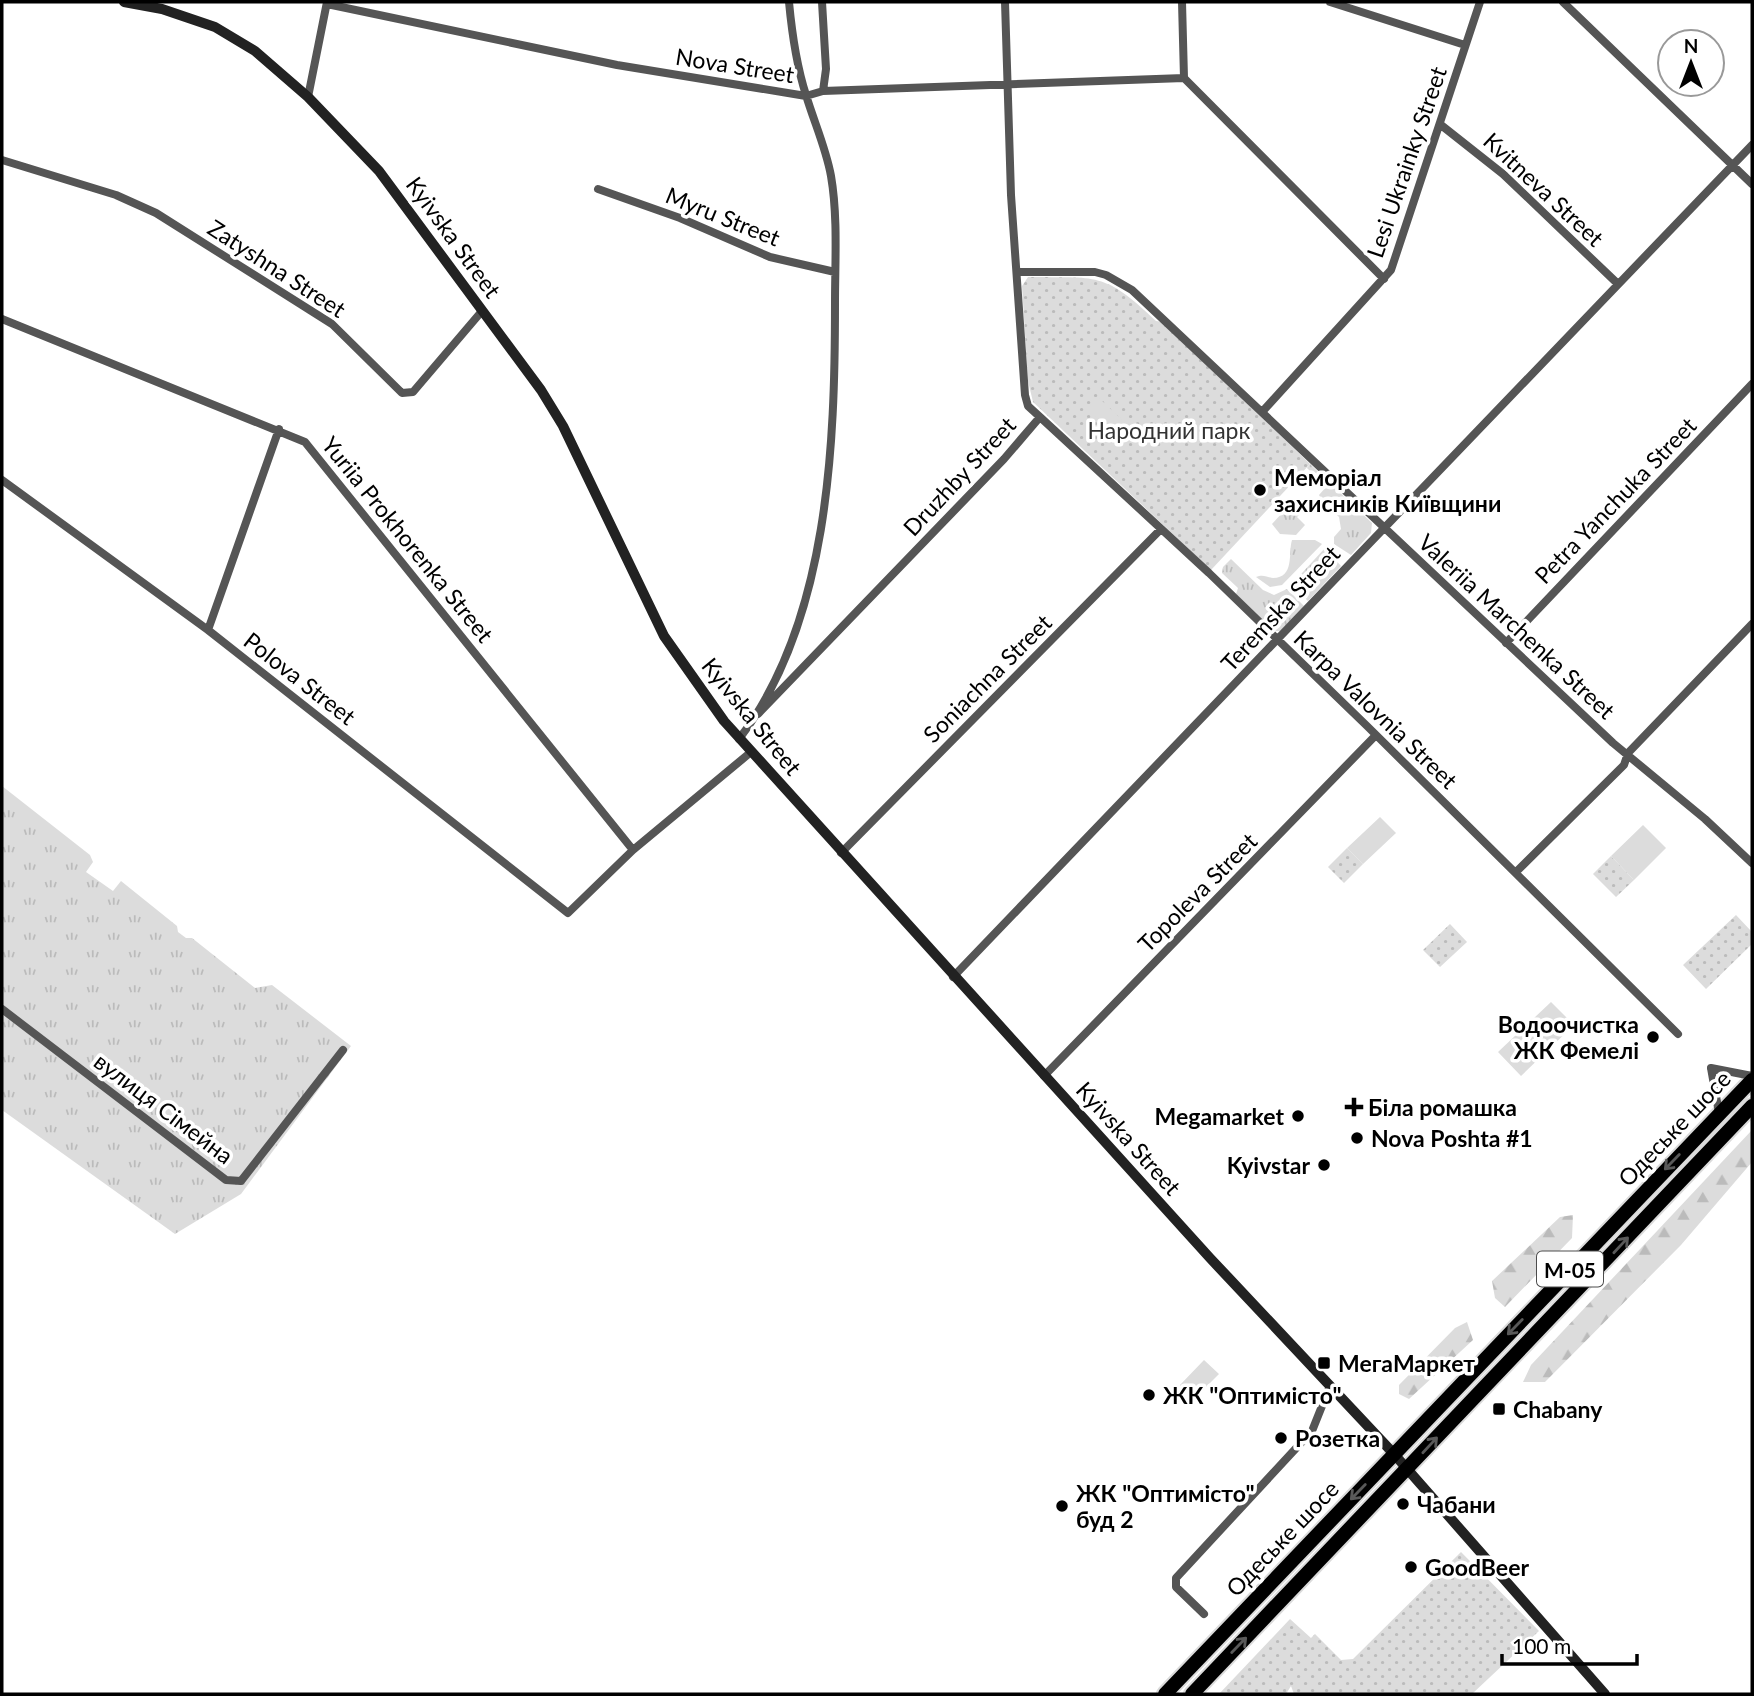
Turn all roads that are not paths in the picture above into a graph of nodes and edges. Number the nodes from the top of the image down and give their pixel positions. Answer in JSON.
{"nodes":[{"id":1,"x":124,"y":2,"type":"edge"},
{"id":2,"x":789,"y":2,"type":"edge"},
{"id":3,"x":822,"y":2,"type":"edge"},
{"id":4,"x":1005,"y":2,"type":"edge"},
{"id":5,"x":1182,"y":2,"type":"edge"},
{"id":6,"x":1330,"y":2,"type":"edge"},
{"id":7,"x":1480,"y":2,"type":"edge"},
{"id":8,"x":1563,"y":2,"type":"edge"},
{"id":9,"x":327,"y":3,"type":"edge"},
{"id":10,"x":1465,"y":45,"type":"junction"},
{"id":11,"x":1184,"y":78,"type":"junction"},
{"id":12,"x":1008,"y":85,"type":"junction"},
{"id":13,"x":823,"y":91,"type":"junction"},
{"id":14,"x":806,"y":96,"type":"junction"},
{"id":15,"x":308,"y":97,"type":"junction"},
{"id":16,"x":1441,"y":125,"type":"junction"},
{"id":17,"x":1752,"y":145,"type":"edge"},
{"id":18,"x":2,"y":160,"type":"edge"},
{"id":19,"x":1733,"y":165,"type":"junction"},
{"id":20,"x":1752,"y":184,"type":"edge"},
{"id":21,"x":598,"y":189,"type":"dead end"},
{"id":22,"x":835,"y":272,"type":"junction"},
{"id":23,"x":1018,"y":272,"type":"junction"},
{"id":24,"x":1384,"y":279,"type":"junction"},
{"id":25,"x":1618,"y":284,"type":"junction"},
{"id":26,"x":482,"y":311,"type":"junction"},
{"id":27,"x":2,"y":319,"type":"edge"},
{"id":28,"x":1752,"y":384,"type":"edge"},
{"id":29,"x":1262,"y":412,"type":"junction"},
{"id":30,"x":1040,"y":417,"type":"junction"},
{"id":31,"x":279,"y":429,"type":"junction"},
{"id":32,"x":2,"y":480,"type":"edge"},
{"id":33,"x":1383,"y":528,"type":"junction"},
{"id":34,"x":1161,"y":529,"type":"junction"},
{"id":35,"x":1752,"y":624,"type":"edge"},
{"id":36,"x":208,"y":630,"type":"junction"},
{"id":37,"x":1277,"y":640,"type":"junction"},
{"id":38,"x":1506,"y":643,"type":"junction"},
{"id":39,"x":758,"y":714,"type":"junction"},
{"id":40,"x":1376,"y":735,"type":"junction"},
{"id":41,"x":739,"y":739,"type":"junction"},
{"id":42,"x":751,"y":752,"type":"junction"},
{"id":43,"x":1628,"y":753,"type":"junction"},
{"id":44,"x":634,"y":850,"type":"junction"},
{"id":45,"x":841,"y":853,"type":"junction"},
{"id":46,"x":1752,"y":863,"type":"edge"},
{"id":47,"x":1516,"y":872,"type":"junction"},
{"id":48,"x":953,"y":977,"type":"junction"},
{"id":49,"x":2,"y":1009,"type":"edge"},
{"id":50,"x":1678,"y":1034,"type":"dead end"},
{"id":51,"x":343,"y":1050,"type":"dead end"},
{"id":52,"x":1044,"y":1076,"type":"junction"},
{"id":53,"x":1752,"y":1078,"type":"edge"},
{"id":54,"x":1752,"y":1106,"type":"edge"},
{"id":55,"x":1719,"y":1113,"type":"junction"},
{"id":56,"x":1330,"y":1386,"type":"junction"},
{"id":57,"x":1394,"y":1454,"type":"junction"},
{"id":58,"x":1407,"y":1469,"type":"junction"},
{"id":59,"x":1204,"y":1614,"type":"dead end"},
{"id":60,"x":1165,"y":1694,"type":"edge"},
{"id":61,"x":1192,"y":1694,"type":"edge"},
{"id":62,"x":1605,"y":1694,"type":"edge"}],
"edges":[{"from":1,"to":15,"type":"street","name":"Kyivska Street"},
{"from":2,"to":14,"type":"street"},
{"from":3,"to":13,"type":"street"},
{"from":4,"to":12,"type":"street","name":"Druzhby Street"},
{"from":5,"to":11,"type":"street"},
{"from":6,"to":10,"type":"street","name":"Lesi Ukrainky Street"},
{"from":7,"to":10,"type":"street","name":"Lesi Ukrainky Street"},
{"from":8,"to":19,"type":"street"},
{"from":9,"to":14,"type":"street","name":"Nova Street"},
{"from":9,"to":15,"type":"street"},
{"from":10,"to":16,"type":"street","name":"Lesi Ukrainky Street"},
{"from":11,"to":12,"type":"street","name":"Nova Street"},
{"from":11,"to":24,"type":"street"},
{"from":12,"to":13,"type":"street","name":"Nova Street"},
{"from":12,"to":23,"type":"street","name":"Druzhby Street"},
{"from":13,"to":14,"type":"street","name":"Nova Street"},
{"from":14,"to":22,"type":"street"},
{"from":15,"to":26,"type":"street","name":"Kyivska Street"},
{"from":16,"to":24,"type":"street","name":"Lesi Ukrainky Street"},
{"from":16,"to":25,"type":"street","name":"Kvitneva Street"},
{"from":17,"to":19,"type":"street","name":"Teremska Street"},
{"from":18,"to":26,"type":"street","name":"Zatyshna Street"},
{"from":19,"to":20,"type":"street"},
{"from":19,"to":25,"type":"street","name":"Teremska Street"},
{"from":21,"to":22,"type":"street","name":"Myru Street"},
{"from":22,"to":39,"type":"street"},
{"from":23,"to":29,"type":"street","name":"Valeriia Marchenka Street"},
{"from":23,"to":30,"type":"street","name":"Druzhby Street"},
{"from":24,"to":29,"type":"street","name":"Lesi Ukrainky Street"},
{"from":25,"to":33,"type":"street","name":"Teremska Street"},
{"from":26,"to":41,"type":"street","name":"Kyivska Street"},
{"from":27,"to":31,"type":"street","name":"Yuriia Prokhorenka Street"},
{"from":28,"to":38,"type":"street","name":"Petra Yanchuka Street"},
{"from":29,"to":33,"type":"street","name":"Valeriia Marchenka Street"},
{"from":30,"to":34,"type":"street","name":"Karpa Valovnia Street"},
{"from":30,"to":39,"type":"street","name":"Druzhby Street"},
{"from":31,"to":36,"type":"street"},
{"from":31,"to":44,"type":"street","name":"Yuriia Prokhorenka Street"},
{"from":32,"to":36,"type":"street","name":"Polova Street"},
{"from":33,"to":37,"type":"street","name":"Teremska Street"},
{"from":33,"to":38,"type":"street","name":"Valeriia Marchenka Street"},
{"from":34,"to":37,"type":"street","name":"Karpa Valovnia Street"},
{"from":34,"to":45,"type":"street","name":"Soniachna Street"},
{"from":35,"to":43,"type":"street"},
{"from":36,"to":44,"type":"street","name":"Polova Street"},
{"from":37,"to":40,"type":"street","name":"Karpa Valovnia Street"},
{"from":37,"to":48,"type":"street","name":"Teremska Street"},
{"from":38,"to":43,"type":"street","name":"Valeriia Marchenka Street"},
{"from":39,"to":41,"type":"street"},
{"from":40,"to":47,"type":"street","name":"Karpa Valovnia Street"},
{"from":40,"to":52,"type":"street","name":"Topoleva Street"},
{"from":41,"to":42,"type":"street","name":"Kyivska Street"},
{"from":42,"to":44,"type":"street"},
{"from":42,"to":45,"type":"street","name":"Kyivska Street"},
{"from":43,"to":46,"type":"street","name":"Valeriia Marchenka Street"},
{"from":43,"to":47,"type":"street"},
{"from":45,"to":48,"type":"street","name":"Kyivska Street"},
{"from":47,"to":50,"type":"street","name":"Karpa Valovnia Street"},
{"from":48,"to":52,"type":"street","name":"Kyivska Street"},
{"from":49,"to":51,"type":"street","name":"вулиця Сімейна"},
{"from":52,"to":56,"type":"street","name":"Kyivska Street"},
{"from":53,"to":55,"type":"highway","name":"Одеське шосе","number":"М-05"},
{"from":53,"to":55,"type":"street"},
{"from":58,"to":54,"type":"highway","name":"Одеське шосе","number":"М-05","one_way":true},
{"from":55,"to":57,"type":"highway","name":"Одеське шосе","number":"М-05","one_way":true},
{"from":56,"to":57,"type":"street","name":"Kyivska Street"},
{"from":56,"to":59,"type":"street"},
{"from":57,"to":58,"type":"street","name":"Kyivska Street"},
{"from":57,"to":60,"type":"highway","name":"Одеське шосе","number":"М-05","one_way":true},
{"from":61,"to":58,"type":"highway","name":"Одеське шосе","number":"М-05","one_way":true},
{"from":58,"to":62,"type":"street","name":"Kyivska Street"}]}
